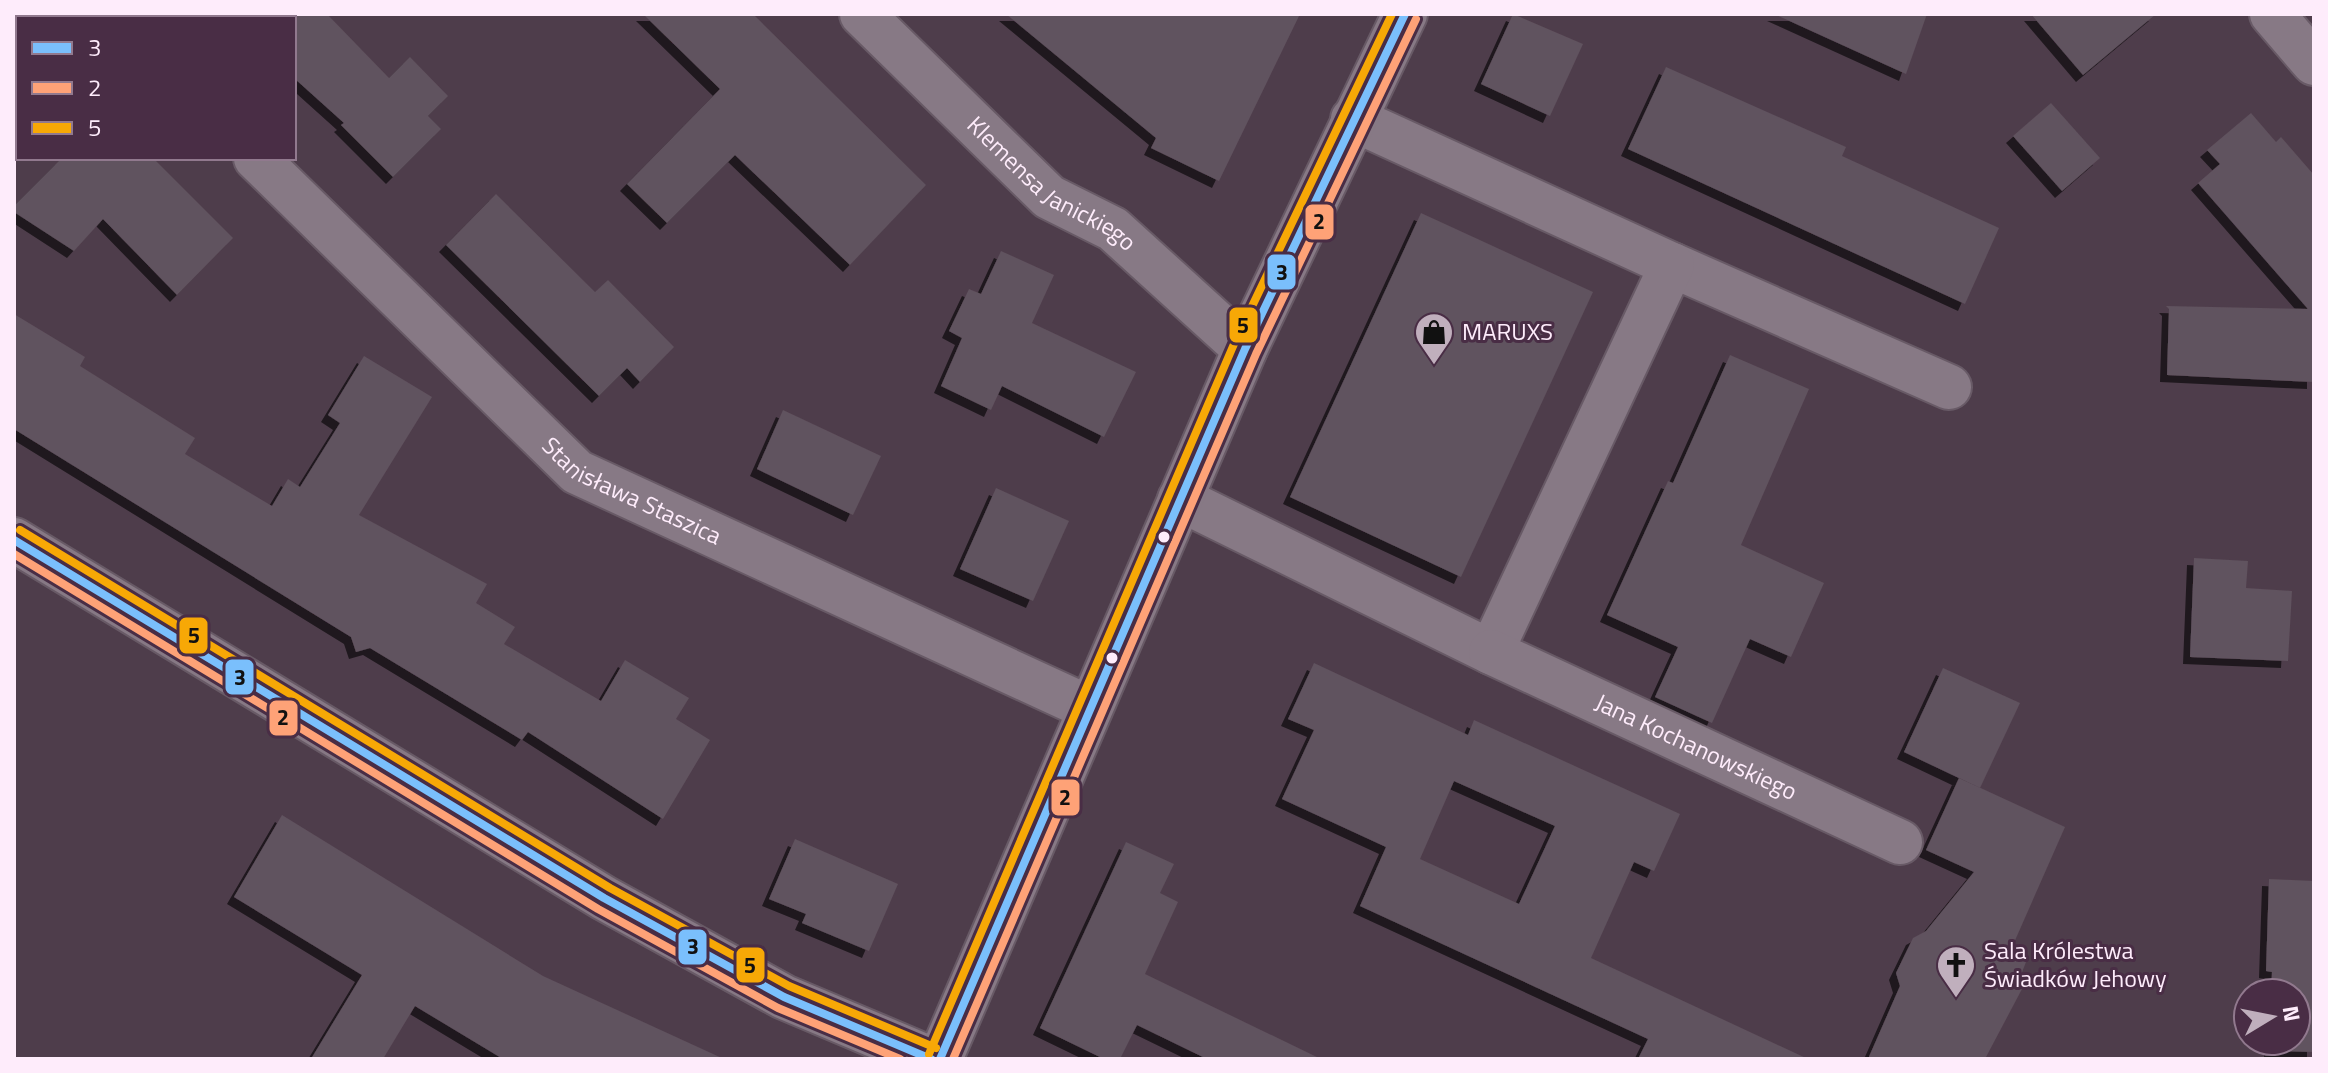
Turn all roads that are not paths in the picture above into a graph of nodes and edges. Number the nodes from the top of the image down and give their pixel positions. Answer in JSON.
{"nodes":[{"id":1,"x":862,"y":14,"type":"edge"},
{"id":2,"x":1405,"y":14,"type":"edge"},
{"id":3,"x":2272,"y":14,"type":"edge"},
{"id":4,"x":2314,"y":63,"type":"edge"},
{"id":5,"x":1353,"y":119,"type":"junction"},
{"id":6,"x":258,"y":160,"type":"edge"},
{"id":7,"x":1672,"y":265,"type":"junction"},
{"id":8,"x":1245,"y":349,"type":"junction"},
{"id":9,"x":1949,"y":387,"type":"dead end"},
{"id":10,"x":1180,"y":499,"type":"junction"},
{"id":11,"x":14,"y":540,"type":"edge"},
{"id":12,"x":1491,"y":652,"type":"junction"},
{"id":13,"x":1089,"y":708,"type":"junction"},
{"id":14,"x":1900,"y":842,"type":"dead end"},
{"id":15,"x":931,"y":1059,"type":"edge"},
{"id":16,"x":940,"y":1059,"type":"edge"}],
"edges":[{"from":1,"to":8,"type":"street","name":"Klemensa Janickiego"},
{"from":2,"to":5,"type":"street"},
{"from":3,"to":4,"type":"street"},
{"from":5,"to":7,"type":"street"},
{"from":5,"to":8,"type":"street"},
{"from":6,"to":13,"type":"street","name":"Stanisława Staszica"},
{"from":7,"to":9,"type":"street"},
{"from":7,"to":12,"type":"street"},
{"from":8,"to":10,"type":"street"},
{"from":10,"to":12,"type":"street","name":"Jana Kochanowskiego"},
{"from":10,"to":13,"type":"street"},
{"from":11,"to":15,"type":"street"},
{"from":12,"to":14,"type":"street","name":"Jana Kochanowskiego"},
{"from":13,"to":16,"type":"street"}]}
